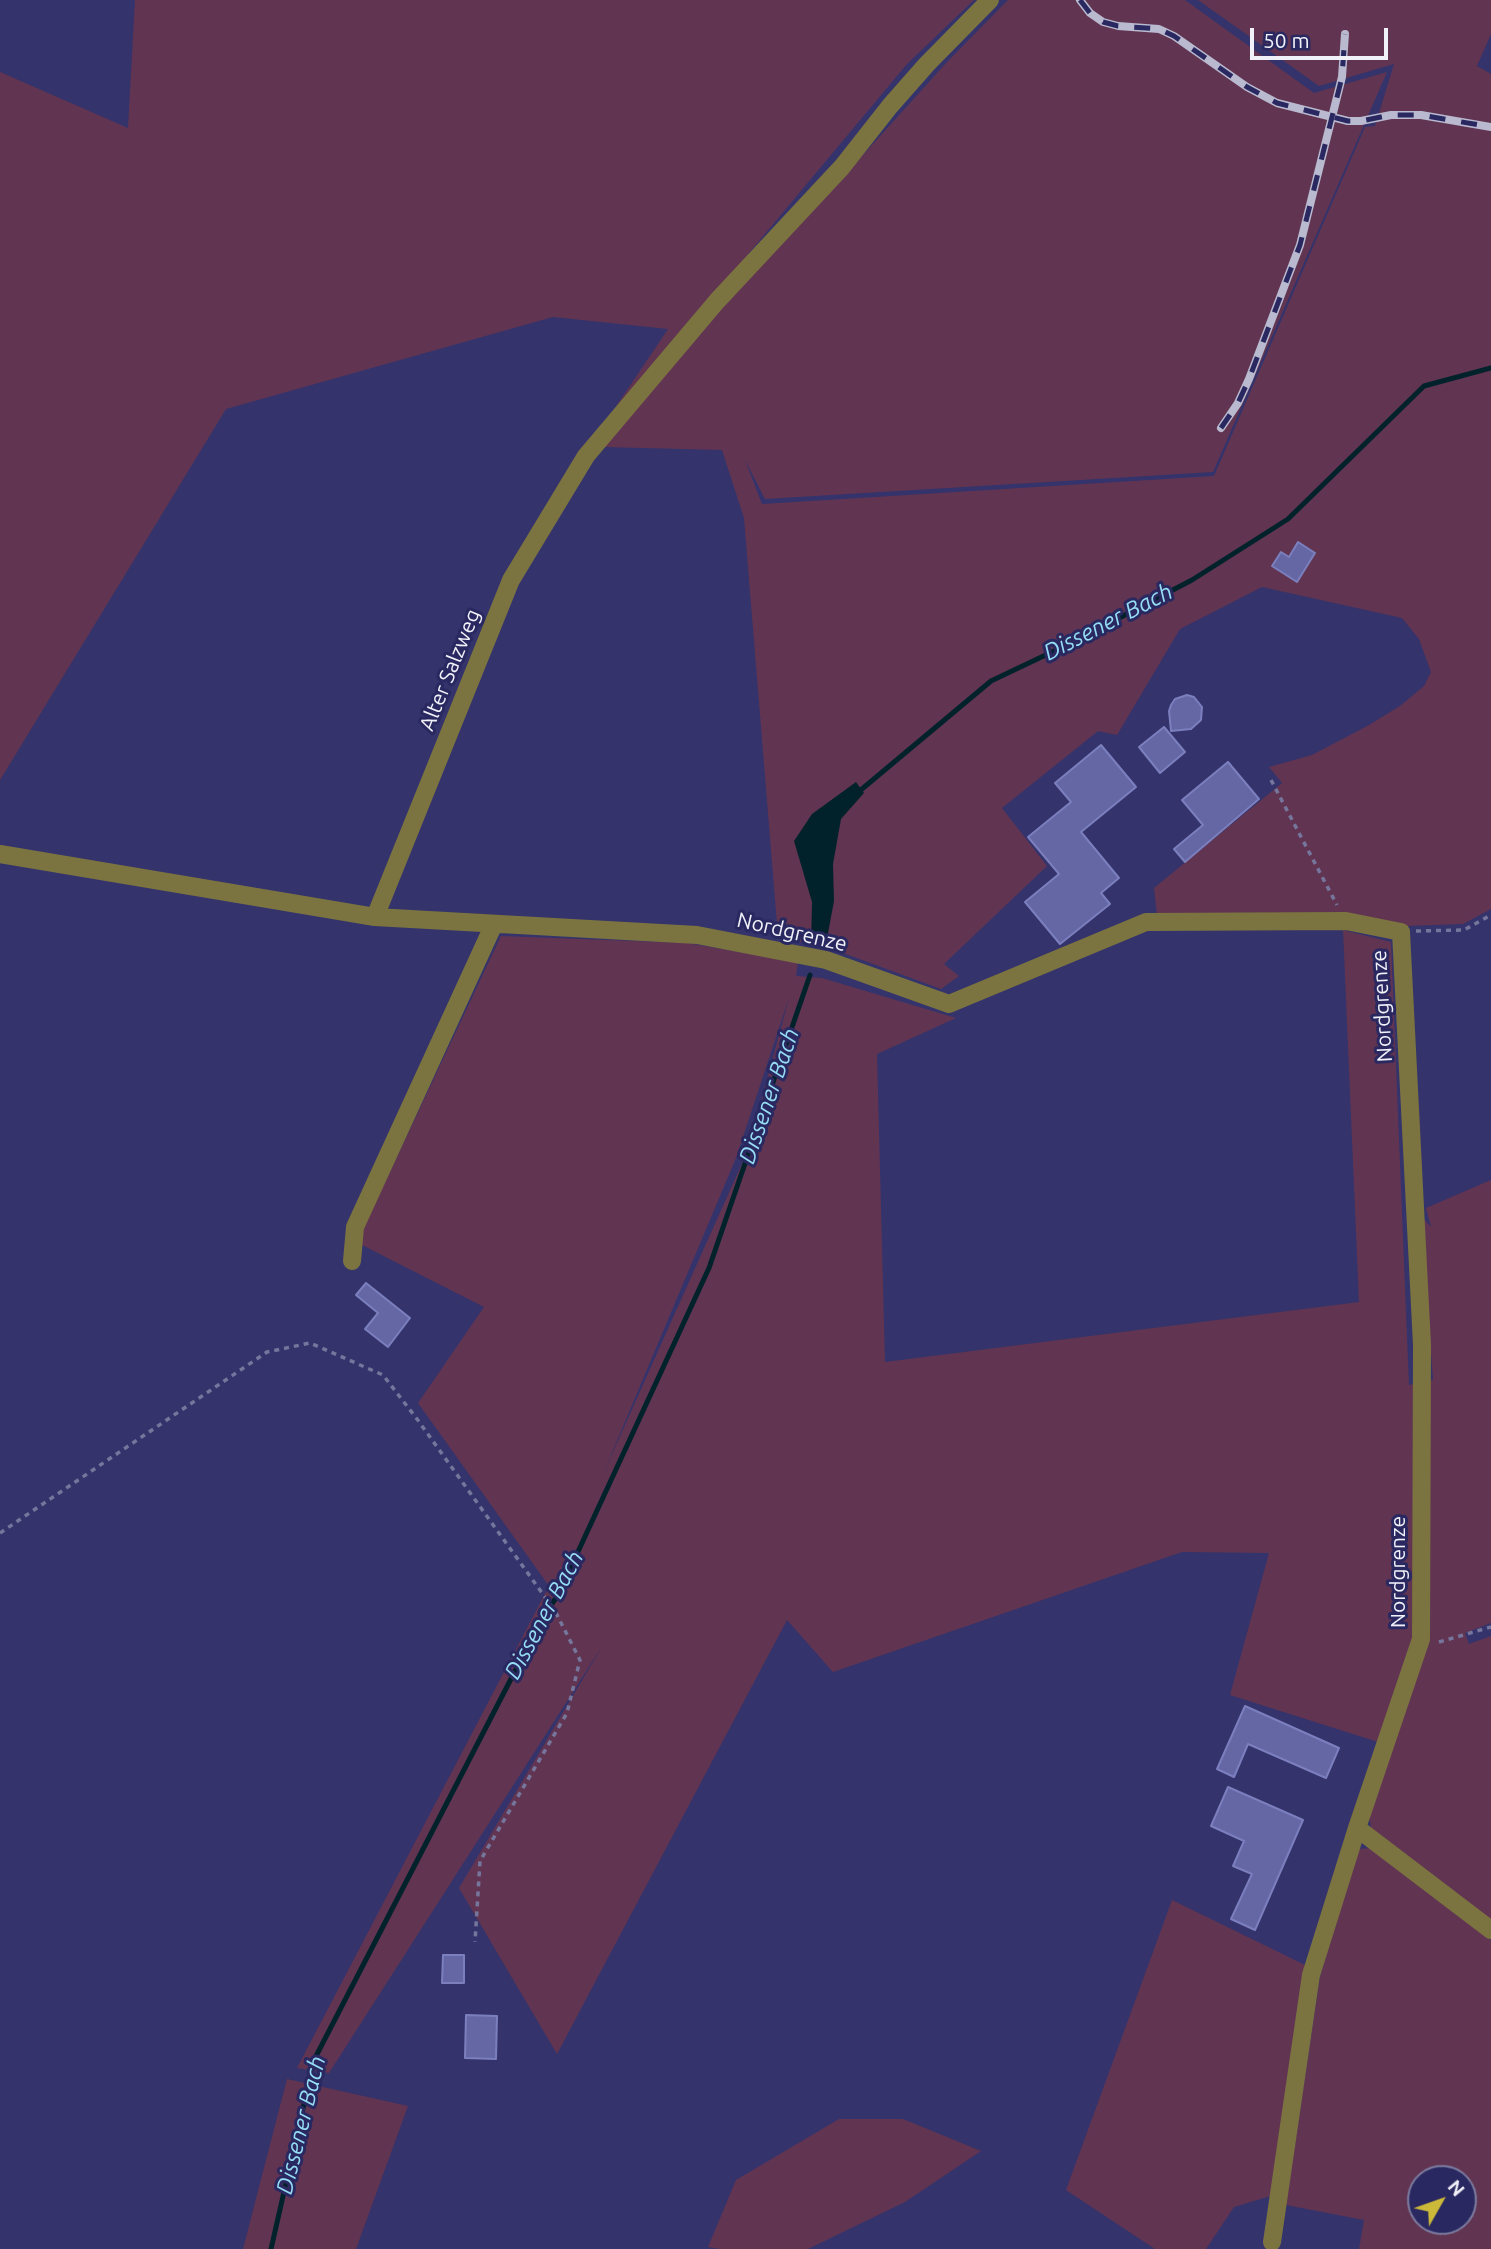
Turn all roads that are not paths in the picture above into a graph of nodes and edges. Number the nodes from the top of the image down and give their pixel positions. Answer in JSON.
{"nodes":[{"id":1,"x":990,"y":0,"type":"edge"},
{"id":2,"x":0,"y":854,"type":"edge"},
{"id":3,"x":376,"y":917,"type":"junction"},
{"id":4,"x":494,"y":924,"type":"junction"},
{"id":5,"x":352,"y":1261,"type":"dead end"},
{"id":6,"x":1357,"y":1828,"type":"junction"},
{"id":7,"x":1491,"y":1930,"type":"edge"},
{"id":8,"x":1272,"y":2242,"type":"dead end"}],
"edges":[{"from":1,"to":3,"type":"street","name":"Alter Salzweg"},
{"from":2,"to":3,"type":"street"},
{"from":3,"to":4,"type":"street","name":"Nordgrenze"},
{"from":4,"to":5,"type":"street"},
{"from":4,"to":6,"type":"street","name":"Nordgrenze"},
{"from":6,"to":7,"type":"street"},
{"from":6,"to":8,"type":"street","name":"Nordgrenze"}]}
